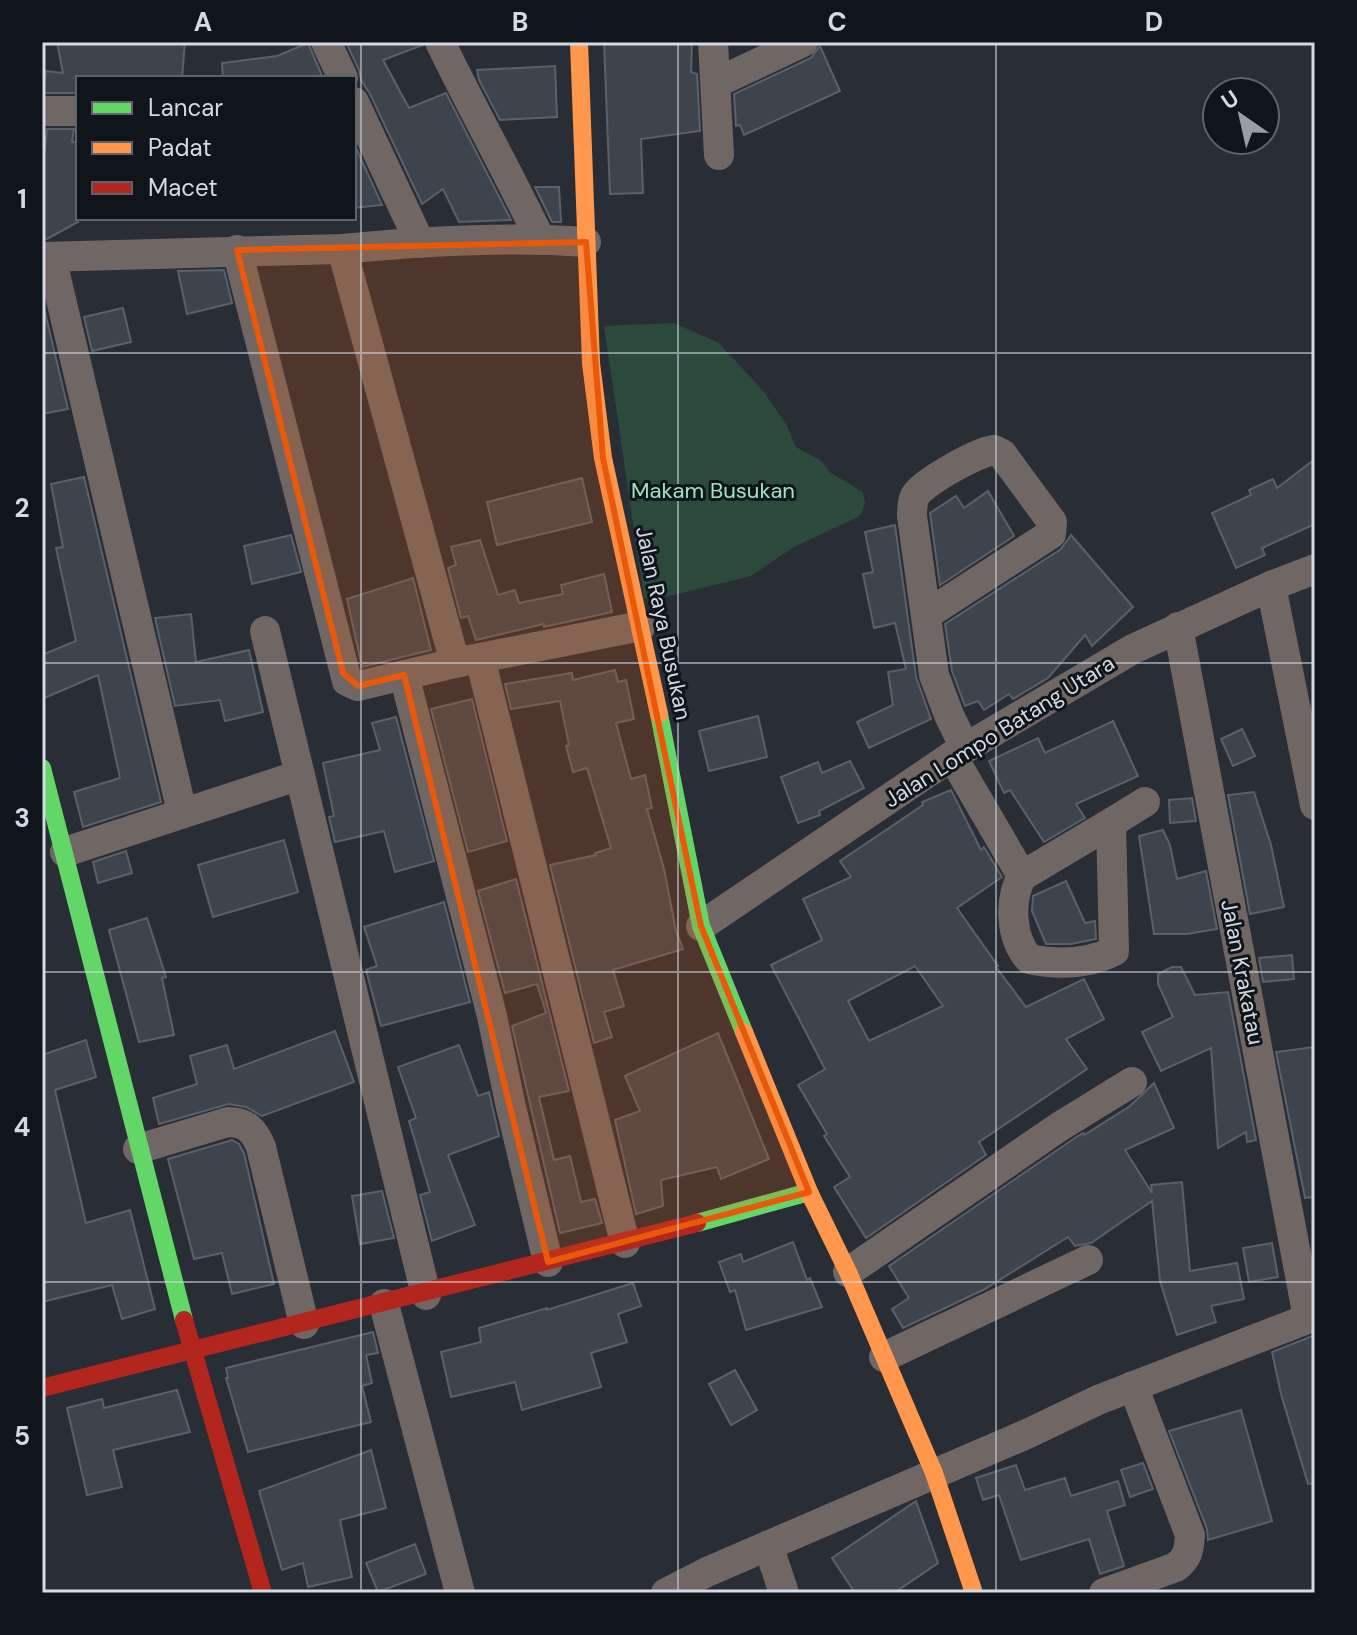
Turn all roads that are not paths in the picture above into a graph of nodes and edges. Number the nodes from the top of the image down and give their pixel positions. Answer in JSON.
{"nodes":[{"id":1,"x":326,"y":42,"type":"edge"},
{"id":2,"x":440,"y":42,"type":"edge"},
{"id":3,"x":579,"y":42,"type":"edge"},
{"id":4,"x":713,"y":42,"type":"edge"},
{"id":5,"x":803,"y":42,"type":"edge"},
{"id":6,"x":745,"y":54,"type":"edge"},
{"id":7,"x":342,"y":76,"type":"edge"},
{"id":8,"x":716,"y":83,"type":"junction"},
{"id":9,"x":356,"y":106,"type":"edge"},
{"id":10,"x":42,"y":111,"type":"edge"},
{"id":11,"x":76,"y":111,"type":"edge"},
{"id":12,"x":719,"y":155,"type":"dead end"},
{"id":13,"x":540,"y":239,"type":"junction"},
{"id":14,"x":586,"y":242,"type":"junction"},
{"id":15,"x":420,"y":243,"type":"junction"},
{"id":16,"x":342,"y":249,"type":"junction"},
{"id":17,"x":237,"y":250,"type":"junction"},
{"id":18,"x":46,"y":257,"type":"edge"},
{"id":19,"x":1315,"y":569,"type":"edge"},
{"id":20,"x":1271,"y":586,"type":"junction"},
{"id":21,"x":926,"y":615,"type":"junction"},
{"id":22,"x":641,"y":626,"type":"junction"},
{"id":23,"x":1178,"y":627,"type":"junction"},
{"id":24,"x":265,"y":631,"type":"dead end"},
{"id":25,"x":467,"y":661,"type":"junction"},
{"id":26,"x":404,"y":675,"type":"junction"},
{"id":27,"x":958,"y":752,"type":"junction"},
{"id":28,"x":42,"y":768,"type":"edge"},
{"id":29,"x":300,"y":775,"type":"junction"},
{"id":30,"x":1145,"y":802,"type":"dead end"},
{"id":31,"x":1315,"y":805,"type":"edge"},
{"id":32,"x":182,"y":812,"type":"junction"},
{"id":33,"x":1111,"y":823,"type":"junction"},
{"id":34,"x":65,"y":852,"type":"junction"},
{"id":35,"x":1022,"y":876,"type":"junction"},
{"id":36,"x":701,"y":926,"type":"junction"},
{"id":37,"x":1132,"y":1082,"type":"dead end"},
{"id":38,"x":138,"y":1149,"type":"junction"},
{"id":39,"x":809,"y":1192,"type":"junction"},
{"id":40,"x":625,"y":1243,"type":"junction"},
{"id":41,"x":1088,"y":1260,"type":"dead end"},
{"id":42,"x":548,"y":1262,"type":"junction"},
{"id":43,"x":848,"y":1272,"type":"junction"},
{"id":44,"x":426,"y":1295,"type":"junction"},
{"id":45,"x":384,"y":1304,"type":"junction"},
{"id":46,"x":1312,"y":1317,"type":"edge"},
{"id":47,"x":304,"y":1324,"type":"junction"},
{"id":48,"x":192,"y":1351,"type":"junction"},
{"id":49,"x":884,"y":1357,"type":"junction"},
{"id":50,"x":1133,"y":1386,"type":"junction"},
{"id":51,"x":42,"y":1388,"type":"edge"},
{"id":52,"x":934,"y":1473,"type":"junction"},
{"id":53,"x":769,"y":1548,"type":"junction"},
{"id":54,"x":263,"y":1593,"type":"edge"},
{"id":55,"x":460,"y":1593,"type":"edge"},
{"id":56,"x":666,"y":1593,"type":"edge"},
{"id":57,"x":784,"y":1593,"type":"edge"},
{"id":58,"x":974,"y":1593,"type":"edge"},
{"id":59,"x":1104,"y":1593,"type":"edge"}],
"edges":[{"from":1,"to":7,"type":"street"},
{"from":2,"to":13,"type":"street"},
{"from":3,"to":14,"type":"street","name":"Jalan Raya Busukan"},
{"from":4,"to":8,"type":"street"},
{"from":5,"to":6,"type":"street"},
{"from":6,"to":8,"type":"street"},
{"from":8,"to":12,"type":"street"},
{"from":9,"to":15,"type":"street"},
{"from":10,"to":11,"type":"street"},
{"from":13,"to":14,"type":"street"},
{"from":13,"to":15,"type":"street"},
{"from":14,"to":22,"type":"street","name":"Jalan Raya Busukan"},
{"from":15,"to":16,"type":"street"},
{"from":16,"to":17,"type":"street"},
{"from":16,"to":25,"type":"street"},
{"from":17,"to":18,"type":"street"},
{"from":17,"to":26,"type":"street"},
{"from":18,"to":32,"type":"street"},
{"from":19,"to":20,"type":"street","name":"Jalan Lompo Batang Utara"},
{"from":20,"to":23,"type":"street","name":"Jalan Lompo Batang Utara"},
{"from":20,"to":31,"type":"street"},
{"from":21,"to":21,"type":"street"},
{"from":21,"to":27,"type":"street"},
{"from":22,"to":25,"type":"street"},
{"from":22,"to":36,"type":"street","name":"Jalan Raya Busukan"},
{"from":23,"to":27,"type":"street","name":"Jalan Lompo Batang Utara"},
{"from":23,"to":46,"type":"street","name":"Jalan Krakatau"},
{"from":24,"to":29,"type":"street"},
{"from":25,"to":26,"type":"street"},
{"from":25,"to":40,"type":"street"},
{"from":26,"to":42,"type":"street"},
{"from":27,"to":35,"type":"street"},
{"from":27,"to":36,"type":"street","name":"Jalan Lompo Batang Utara"},
{"from":28,"to":34,"type":"street"},
{"from":29,"to":32,"type":"street"},
{"from":29,"to":44,"type":"street"},
{"from":30,"to":33,"type":"street"},
{"from":32,"to":34,"type":"street"},
{"from":33,"to":35,"type":"street"},
{"from":33,"to":35,"type":"street"},
{"from":34,"to":38,"type":"street"},
{"from":36,"to":39,"type":"street","name":"Jalan Raya Busukan"},
{"from":37,"to":43,"type":"street"},
{"from":38,"to":47,"type":"street"},
{"from":38,"to":48,"type":"street"},
{"from":39,"to":40,"type":"street"},
{"from":39,"to":43,"type":"street","name":"Jalan Raya Busukan"},
{"from":40,"to":42,"type":"street"},
{"from":41,"to":49,"type":"street"},
{"from":42,"to":44,"type":"street"},
{"from":43,"to":49,"type":"street","name":"Jalan Raya Busukan"},
{"from":44,"to":45,"type":"street"},
{"from":45,"to":47,"type":"street"},
{"from":45,"to":55,"type":"street"},
{"from":46,"to":50,"type":"street"},
{"from":47,"to":48,"type":"street"},
{"from":48,"to":51,"type":"street"},
{"from":48,"to":54,"type":"street"},
{"from":49,"to":52,"type":"street","name":"Jalan Raya Busukan"},
{"from":50,"to":52,"type":"street"},
{"from":50,"to":59,"type":"street"},
{"from":52,"to":53,"type":"street"},
{"from":52,"to":58,"type":"street","name":"Jalan Raya Busukan"},
{"from":53,"to":56,"type":"street"},
{"from":53,"to":57,"type":"street"}]}
